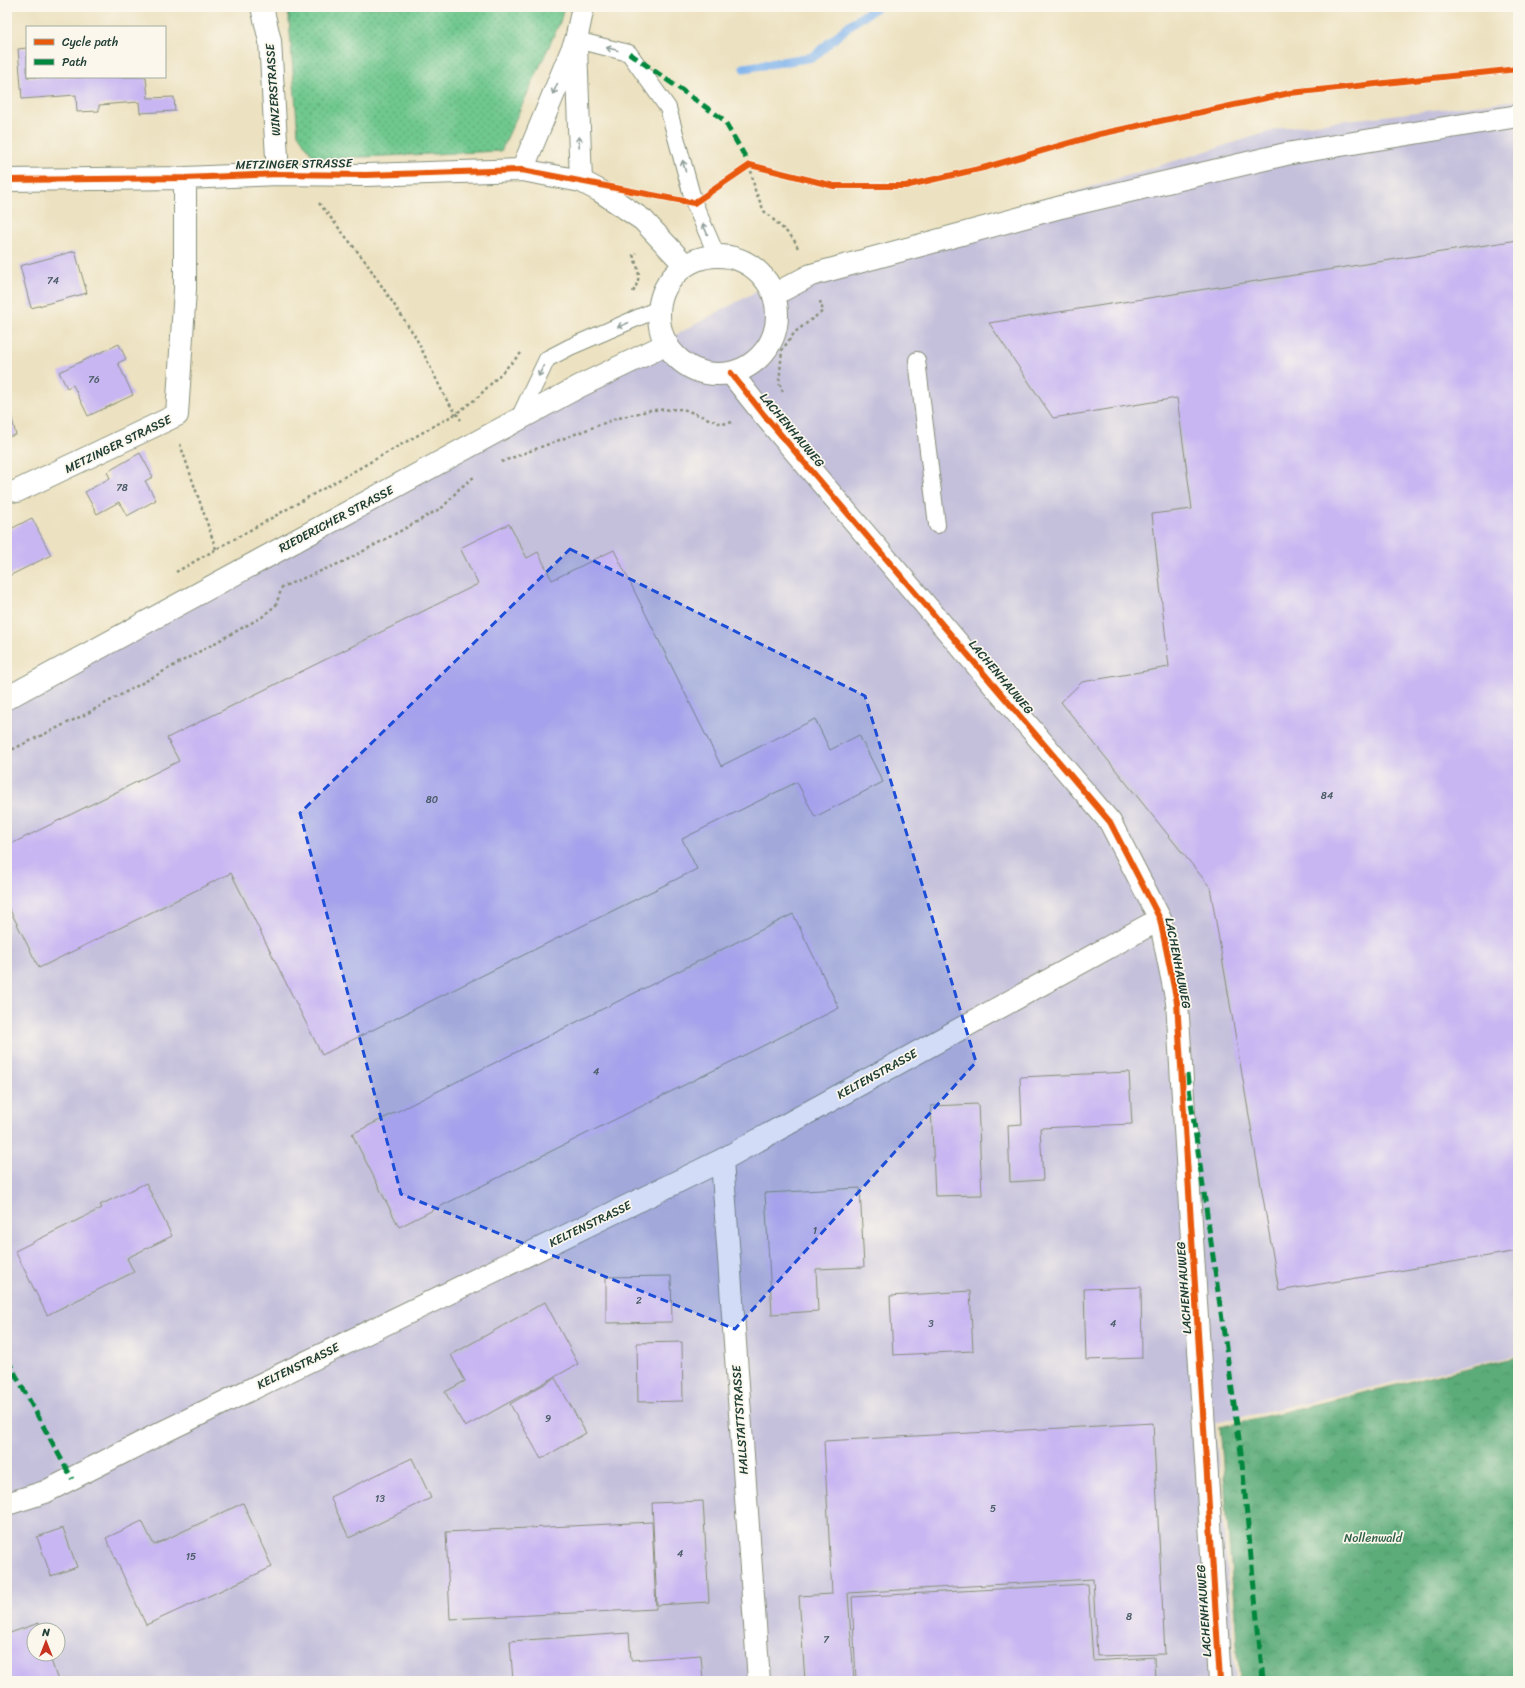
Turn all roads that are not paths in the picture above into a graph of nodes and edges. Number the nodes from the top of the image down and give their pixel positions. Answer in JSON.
{"nodes":[{"id":1,"x":262,"y":7,"type":"edge"},
{"id":2,"x":583,"y":7,"type":"edge"},
{"id":3,"x":576,"y":40,"type":"junction"},
{"id":4,"x":1518,"y":116,"type":"edge"},
{"id":5,"x":522,"y":170,"type":"junction"},
{"id":6,"x":287,"y":174,"type":"junction"},
{"id":7,"x":185,"y":178,"type":"junction"},
{"id":8,"x":7,"y":180,"type":"edge"},
{"id":9,"x":581,"y":181,"type":"junction"},
{"id":10,"x":717,"y":256,"type":"junction"},
{"id":11,"x":685,"y":265,"type":"junction"},
{"id":12,"x":774,"y":294,"type":"junction"},
{"id":13,"x":658,"y":309,"type":"junction"},
{"id":14,"x":667,"y":344,"type":"junction"},
{"id":15,"x":917,"y":360,"type":"dead end"},
{"id":16,"x":731,"y":373,"type":"junction"},
{"id":17,"x":518,"y":420,"type":"junction"},
{"id":18,"x":18,"y":491,"type":"dead end"},
{"id":19,"x":936,"y":525,"type":"dead end"},
{"id":20,"x":7,"y":698,"type":"edge"},
{"id":21,"x":1160,"y":919,"type":"junction"},
{"id":22,"x":722,"y":1160,"type":"junction"},
{"id":23,"x":7,"y":1504,"type":"edge"},
{"id":24,"x":759,"y":1681,"type":"edge"},
{"id":25,"x":1220,"y":1681,"type":"edge"}],
"edges":[{"from":1,"to":6,"type":"street","name":"WINZERSTRASSE"},
{"from":2,"to":3,"type":"street"},
{"from":3,"to":5,"type":"street","one_way":true},
{"from":9,"to":3,"type":"street","one_way":true},
{"from":10,"to":3,"type":"lane","one_way":true},
{"from":4,"to":12,"type":"street"},
{"from":5,"to":6,"type":"street","name":"METZINGER STRASSE"},
{"from":5,"to":9,"type":"street","name":"METZINGER STRASSE"},
{"from":6,"to":7,"type":"street","name":"METZINGER STRASSE"},
{"from":7,"to":8,"type":"street","name":"METZINGER STRASSE"},
{"from":7,"to":18,"type":"street","name":"METZINGER STRASSE"},
{"from":9,"to":11,"type":"street","name":"METZINGER STRASSE"},
{"from":10,"to":11,"type":"street"},
{"from":10,"to":12,"type":"street"},
{"from":11,"to":13,"type":"street"},
{"from":12,"to":16,"type":"street"},
{"from":13,"to":14,"type":"street"},
{"from":13,"to":17,"type":"lane","one_way":true},
{"from":14,"to":16,"type":"street"},
{"from":14,"to":17,"type":"street","name":"RIEDERICHER STRASSE"},
{"from":15,"to":19,"type":"lane"},
{"from":16,"to":21,"type":"street","name":"LACHENHAUWEG"},
{"from":17,"to":20,"type":"street","name":"RIEDERICHER STRASSE"},
{"from":21,"to":22,"type":"street","name":"KELTENSTRASSE"},
{"from":21,"to":25,"type":"street","name":"LACHENHAUWEG"},
{"from":22,"to":23,"type":"street","name":"KELTENSTRASSE"},
{"from":22,"to":24,"type":"street","name":"HALLSTATTSTRASSE"}]}
